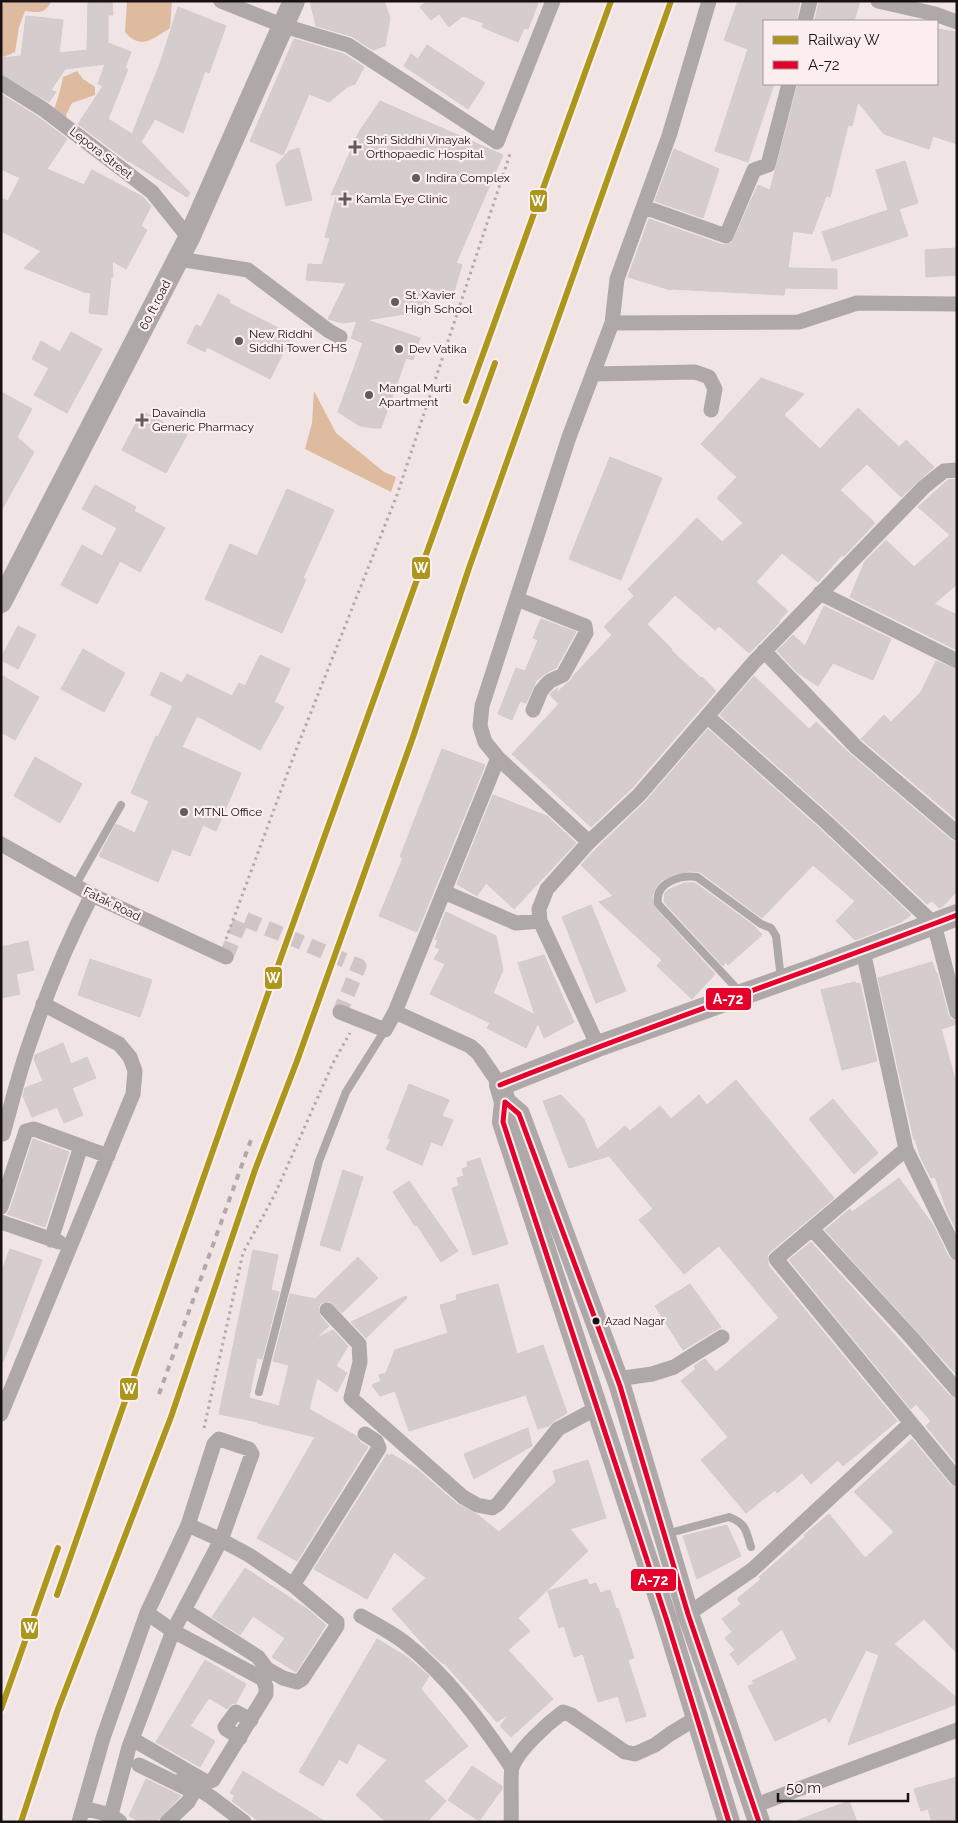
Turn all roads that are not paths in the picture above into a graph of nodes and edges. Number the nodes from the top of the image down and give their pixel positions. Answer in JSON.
{"nodes":[{"id":1,"x":220,"y":1,"type":"edge"},
{"id":2,"x":294,"y":1,"type":"edge"},
{"id":3,"x":553,"y":1,"type":"edge"},
{"id":4,"x":709,"y":1,"type":"edge"},
{"id":5,"x":810,"y":1,"type":"edge"},
{"id":6,"x":878,"y":1,"type":"edge"},
{"id":7,"x":805,"y":20,"type":"edge"},
{"id":8,"x":957,"y":22,"type":"edge"},
{"id":9,"x":284,"y":26,"type":"junction"},
{"id":10,"x":1,"y":83,"type":"edge"},
{"id":11,"x":789,"y":85,"type":"edge"},
{"id":12,"x":644,"y":208,"type":"junction"},
{"id":13,"x":189,"y":238,"type":"junction"},
{"id":14,"x":178,"y":260,"type":"junction"},
{"id":15,"x":957,"y":304,"type":"edge"},
{"id":16,"x":612,"y":323,"type":"junction"},
{"id":17,"x":340,"y":337,"type":"dead end"},
{"id":18,"x":593,"y":374,"type":"junction"},
{"id":19,"x":711,"y":410,"type":"dead end"},
{"id":20,"x":957,"y":470,"type":"edge"},
{"id":21,"x":820,"y":593,"type":"junction"},
{"id":22,"x":516,"y":599,"type":"junction"},
{"id":23,"x":1,"y":602,"type":"edge"},
{"id":24,"x":764,"y":651,"type":"junction"},
{"id":25,"x":957,"y":661,"type":"edge"},
{"id":26,"x":533,"y":710,"type":"dead end"},
{"id":27,"x":707,"y":716,"type":"junction"},
{"id":28,"x":498,"y":758,"type":"junction"},
{"id":29,"x":121,"y":805,"type":"dead end"},
{"id":30,"x":957,"y":833,"type":"edge"},
{"id":31,"x":589,"y":842,"type":"junction"},
{"id":32,"x":1,"y":844,"type":"edge"},
{"id":33,"x":75,"y":886,"type":"junction"},
{"id":34,"x":444,"y":892,"type":"junction"},
{"id":35,"x":92,"y":895,"type":"junction"},
{"id":36,"x":957,"y":915,"type":"edge"},
{"id":37,"x":540,"y":921,"type":"junction"},
{"id":38,"x":934,"y":924,"type":"junction"},
{"id":39,"x":863,"y":951,"type":"junction"},
{"id":40,"x":223,"y":956,"type":"road end"},
{"id":41,"x":781,"y":982,"type":"junction"},
{"id":42,"x":743,"y":995,"type":"junction"},
{"id":43,"x":43,"y":1004,"type":"junction"},
{"id":44,"x":340,"y":1012,"type":"dead end"},
{"id":45,"x":395,"y":1012,"type":"junction"},
{"id":46,"x":957,"y":1012,"type":"edge"},
{"id":47,"x":385,"y":1030,"type":"junction"},
{"id":48,"x":598,"y":1046,"type":"junction"},
{"id":49,"x":507,"y":1106,"type":"junction"},
{"id":50,"x":3,"y":1129,"type":"edge"},
{"id":51,"x":81,"y":1146,"type":"junction"},
{"id":52,"x":906,"y":1149,"type":"junction"},
{"id":53,"x":108,"y":1156,"type":"junction"},
{"id":54,"x":1,"y":1207,"type":"edge"},
{"id":55,"x":1,"y":1222,"type":"edge"},
{"id":56,"x":812,"y":1229,"type":"junction"},
{"id":57,"x":51,"y":1240,"type":"junction"},
{"id":58,"x":70,"y":1246,"type":"junction"},
{"id":59,"x":957,"y":1253,"type":"edge"},
{"id":60,"x":327,"y":1310,"type":"dead end"},
{"id":61,"x":722,"y":1336,"type":"dead end"},
{"id":62,"x":617,"y":1380,"type":"junction"},
{"id":63,"x":957,"y":1390,"type":"edge"},
{"id":64,"x":259,"y":1392,"type":"dead end"},
{"id":65,"x":597,"y":1408,"type":"junction"},
{"id":66,"x":1,"y":1414,"type":"edge"},
{"id":67,"x":911,"y":1423,"type":"junction"},
{"id":68,"x":365,"y":1434,"type":"dead end"},
{"id":69,"x":957,"y":1479,"type":"edge"},
{"id":70,"x":188,"y":1526,"type":"junction"},
{"id":71,"x":664,"y":1534,"type":"junction"},
{"id":72,"x":221,"y":1540,"type":"junction"},
{"id":73,"x":752,"y":1547,"type":"dead end"},
{"id":74,"x":293,"y":1584,"type":"junction"},
{"id":75,"x":184,"y":1610,"type":"junction"},
{"id":76,"x":147,"y":1612,"type":"junction"},
{"id":77,"x":688,"y":1614,"type":"junction"},
{"id":78,"x":361,"y":1616,"type":"dead end"},
{"id":79,"x":173,"y":1632,"type":"junction"},
{"id":80,"x":698,"y":1718,"type":"junction"},
{"id":81,"x":957,"y":1730,"type":"edge"},
{"id":82,"x":103,"y":1738,"type":"junction"},
{"id":83,"x":130,"y":1743,"type":"junction"},
{"id":84,"x":139,"y":1765,"type":"dead end"},
{"id":85,"x":512,"y":1768,"type":"junction"},
{"id":86,"x":195,"y":1790,"type":"junction"},
{"id":87,"x":756,"y":1814,"type":"edge"},
{"id":88,"x":81,"y":1815,"type":"edge"},
{"id":89,"x":113,"y":1819,"type":"edge"},
{"id":90,"x":167,"y":1822,"type":"edge"},
{"id":91,"x":244,"y":1822,"type":"edge"},
{"id":92,"x":511,"y":1822,"type":"edge"},
{"id":93,"x":729,"y":1822,"type":"edge"}],
"edges":[{"from":1,"to":9,"type":"street"},
{"from":2,"to":9,"type":"main road","name":"60 ft road"},
{"from":3,"to":9,"type":"street"},
{"from":4,"to":12,"type":"street"},
{"from":5,"to":7,"type":"street"},
{"from":6,"to":8,"type":"street"},
{"from":9,"to":13,"type":"main road","name":"60 ft road"},
{"from":10,"to":13,"type":"street","name":"Lepora Street"},
{"from":11,"to":12,"type":"street"},
{"from":12,"to":16,"type":"street"},
{"from":13,"to":14,"type":"main road","name":"60 ft road"},
{"from":14,"to":17,"type":"street"},
{"from":14,"to":23,"type":"main road","name":"60 ft road"},
{"from":15,"to":16,"type":"street"},
{"from":16,"to":18,"type":"street"},
{"from":18,"to":19,"type":"street"},
{"from":18,"to":22,"type":"street"},
{"from":20,"to":21,"type":"street"},
{"from":21,"to":24,"type":"street"},
{"from":21,"to":25,"type":"street"},
{"from":22,"to":26,"type":"street"},
{"from":22,"to":28,"type":"street"},
{"from":24,"to":27,"type":"street"},
{"from":24,"to":30,"type":"street"},
{"from":27,"to":31,"type":"street"},
{"from":27,"to":38,"type":"street"},
{"from":28,"to":31,"type":"street"},
{"from":28,"to":34,"type":"street"},
{"from":29,"to":33,"type":"lane"},
{"from":31,"to":37,"type":"street"},
{"from":32,"to":33,"type":"street","name":"Fatak Road"},
{"from":33,"to":35,"type":"street","name":"Fatak Road"},
{"from":34,"to":37,"type":"street"},
{"from":34,"to":45,"type":"street"},
{"from":35,"to":40,"type":"street","name":"Fatak Road"},
{"from":35,"to":43,"type":"street"},
{"from":36,"to":38,"type":"main road"},
{"from":37,"to":48,"type":"street"},
{"from":38,"to":39,"type":"main road"},
{"from":38,"to":46,"type":"street"},
{"from":39,"to":41,"type":"main road"},
{"from":39,"to":52,"type":"street"},
{"from":41,"to":42,"type":"main road"},
{"from":41,"to":42,"type":"lane"},
{"from":42,"to":48,"type":"main road"},
{"from":43,"to":50,"type":"street"},
{"from":43,"to":53,"type":"street"},
{"from":44,"to":47,"type":"street"},
{"from":45,"to":47,"type":"street"},
{"from":45,"to":49,"type":"street"},
{"from":47,"to":64,"type":"lane"},
{"from":48,"to":49,"type":"main road"},
{"from":49,"to":62,"type":"main road"},
{"from":49,"to":65,"type":"main road"},
{"from":51,"to":53,"type":"street"},
{"from":51,"to":54,"type":"street"},
{"from":51,"to":57,"type":"street"},
{"from":52,"to":56,"type":"street"},
{"from":52,"to":59,"type":"street"},
{"from":53,"to":58,"type":"street"},
{"from":55,"to":57,"type":"street"},
{"from":56,"to":63,"type":"street"},
{"from":56,"to":67,"type":"street"},
{"from":57,"to":58,"type":"street"},
{"from":58,"to":66,"type":"street"},
{"from":60,"to":65,"type":"street"},
{"from":61,"to":62,"type":"street"},
{"from":62,"to":71,"type":"main road"},
{"from":65,"to":80,"type":"main road"},
{"from":67,"to":69,"type":"street"},
{"from":67,"to":77,"type":"street"},
{"from":68,"to":74,"type":"street"},
{"from":70,"to":72,"type":"street"},
{"from":70,"to":72,"type":"street"},
{"from":70,"to":76,"type":"street"},
{"from":71,"to":73,"type":"lane"},
{"from":71,"to":77,"type":"main road"},
{"from":72,"to":74,"type":"street"},
{"from":72,"to":75,"type":"street"},
{"from":74,"to":75,"type":"street"},
{"from":75,"to":79,"type":"street"},
{"from":76,"to":79,"type":"street"},
{"from":76,"to":82,"type":"street"},
{"from":77,"to":87,"type":"main road"},
{"from":78,"to":85,"type":"street"},
{"from":79,"to":83,"type":"street"},
{"from":79,"to":83,"type":"street"},
{"from":80,"to":85,"type":"street"},
{"from":80,"to":93,"type":"main road"},
{"from":81,"to":87,"type":"street"},
{"from":82,"to":83,"type":"street"},
{"from":82,"to":88,"type":"street"},
{"from":83,"to":86,"type":"street"},
{"from":83,"to":89,"type":"street"},
{"from":84,"to":86,"type":"street"},
{"from":85,"to":92,"type":"street"},
{"from":86,"to":90,"type":"street"},
{"from":86,"to":91,"type":"street"},
{"from":88,"to":89,"type":"street"}]}
